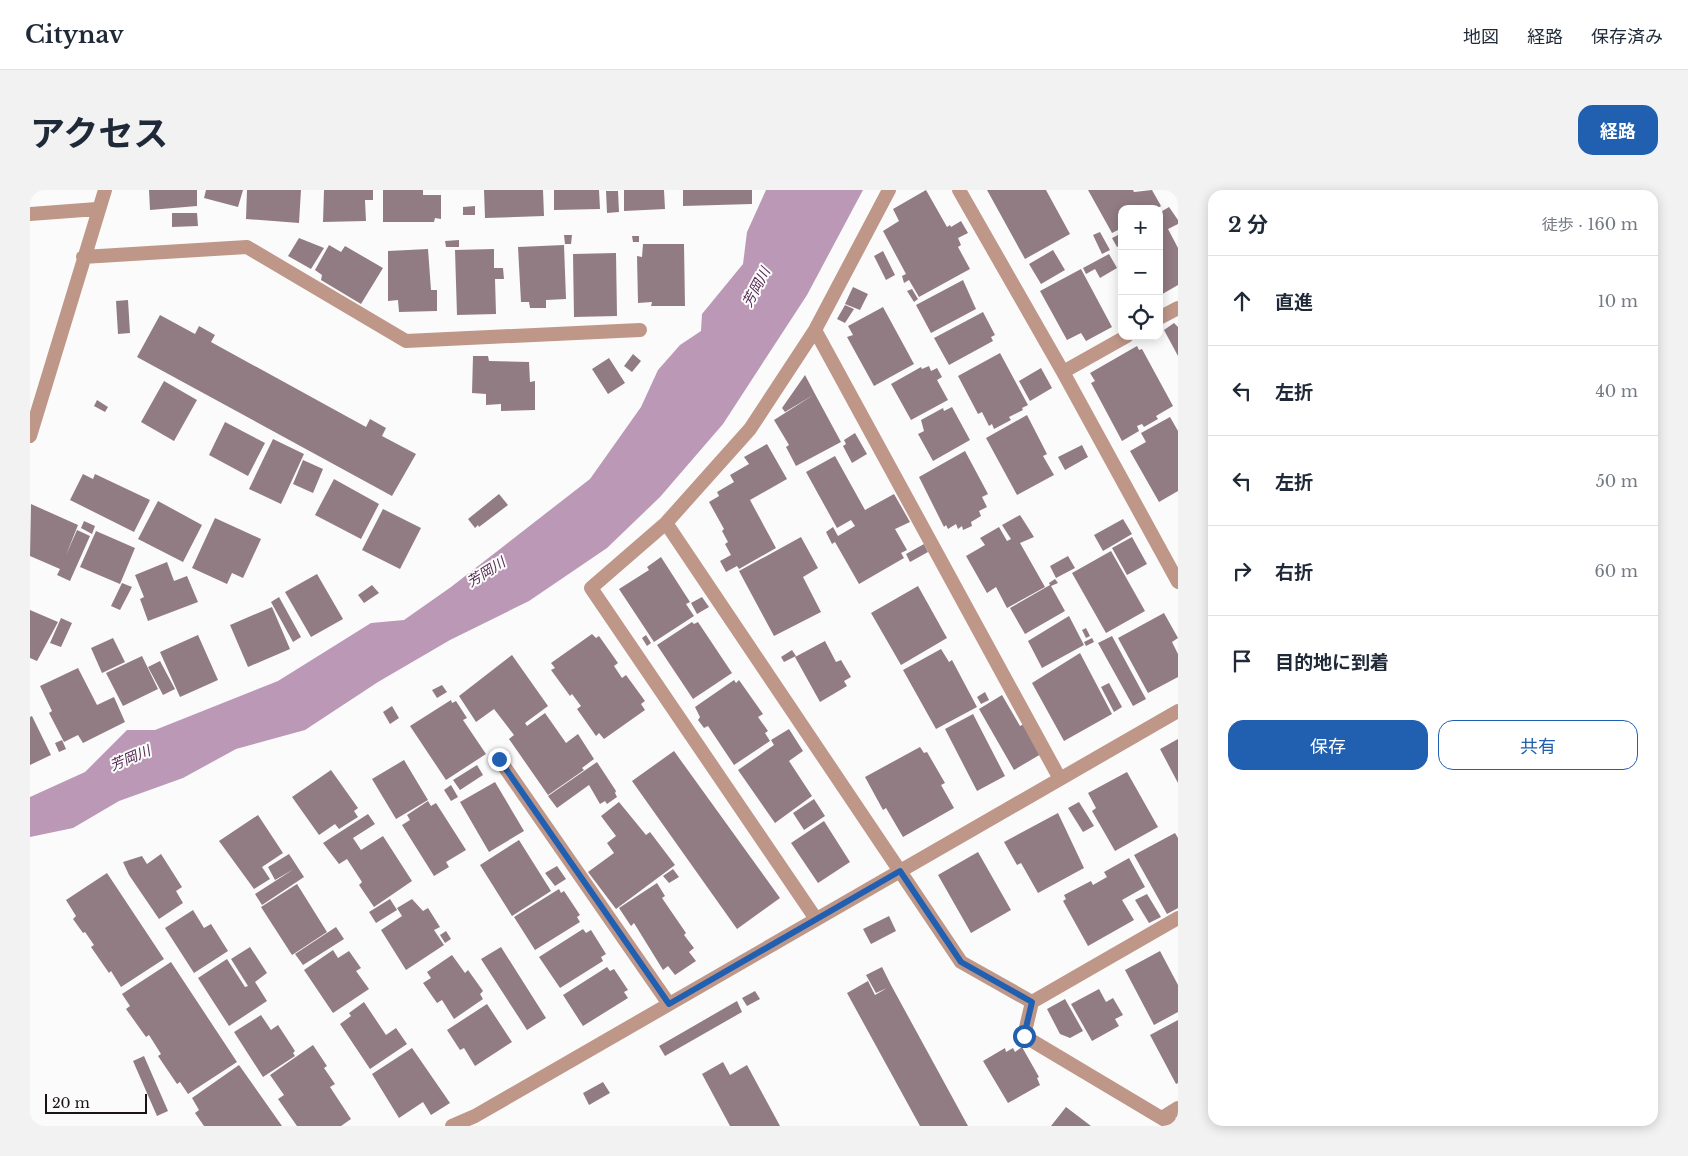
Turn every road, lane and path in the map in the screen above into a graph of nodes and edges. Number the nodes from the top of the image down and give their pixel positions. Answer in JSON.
{"nodes":[{"id":1,"x":105,"y":190,"type":"edge"},
{"id":2,"x":889,"y":190,"type":"edge"},
{"id":3,"x":959,"y":190,"type":"edge"},
{"id":4,"x":97,"y":209,"type":"junction"},
{"id":5,"x":30,"y":214,"type":"edge"},
{"id":6,"x":83,"y":257,"type":"junction"},
{"id":7,"x":1178,"y":308,"type":"edge"},
{"id":8,"x":1163,"y":316,"type":"edge"},
{"id":9,"x":640,"y":330,"type":"dead end"},
{"id":10,"x":815,"y":330,"type":"junction"},
{"id":11,"x":1120,"y":340,"type":"edge"},
{"id":12,"x":1063,"y":372,"type":"junction"},
{"id":13,"x":30,"y":436,"type":"edge"},
{"id":14,"x":666,"y":522,"type":"junction"},
{"id":15,"x":1178,"y":582,"type":"edge"},
{"id":16,"x":1178,"y":711,"type":"edge"},
{"id":17,"x":499,"y":759,"type":"dead end"},
{"id":18,"x":1060,"y":779,"type":"junction"},
{"id":19,"x":900,"y":871,"type":"junction"},
{"id":20,"x":1178,"y":918,"type":"edge"},
{"id":21,"x":816,"y":919,"type":"junction"},
{"id":22,"x":1032,"y":1002,"type":"junction"},
{"id":23,"x":669,"y":1004,"type":"junction"},
{"id":24,"x":1178,"y":1108,"type":"edge"},
{"id":25,"x":1162,"y":1118,"type":"junction"},
{"id":26,"x":477,"y":1121,"type":"edge"},
{"id":27,"x":452,"y":1126,"type":"edge"},
{"id":28,"x":1175,"y":1126,"type":"edge"}],
"edges":[{"from":1,"to":4,"type":"street"},
{"from":2,"to":10,"type":"street"},
{"from":3,"to":12,"type":"street"},
{"from":4,"to":5,"type":"street"},
{"from":4,"to":6,"type":"street"},
{"from":6,"to":9,"type":"street"},
{"from":6,"to":13,"type":"street"},
{"from":7,"to":8,"type":"street"},
{"from":10,"to":14,"type":"street"},
{"from":10,"to":18,"type":"street"},
{"from":11,"to":12,"type":"street"},
{"from":12,"to":15,"type":"street"},
{"from":14,"to":19,"type":"street"},
{"from":14,"to":21,"type":"street"},
{"from":16,"to":18,"type":"street"},
{"from":17,"to":23,"type":"street"},
{"from":18,"to":19,"type":"street"},
{"from":19,"to":21,"type":"street"},
{"from":19,"to":22,"type":"street"},
{"from":20,"to":22,"type":"street"},
{"from":21,"to":23,"type":"street"},
{"from":22,"to":25,"type":"street"},
{"from":23,"to":26,"type":"street"},
{"from":24,"to":25,"type":"street"},
{"from":25,"to":28,"type":"street"},
{"from":26,"to":27,"type":"street"}]}
